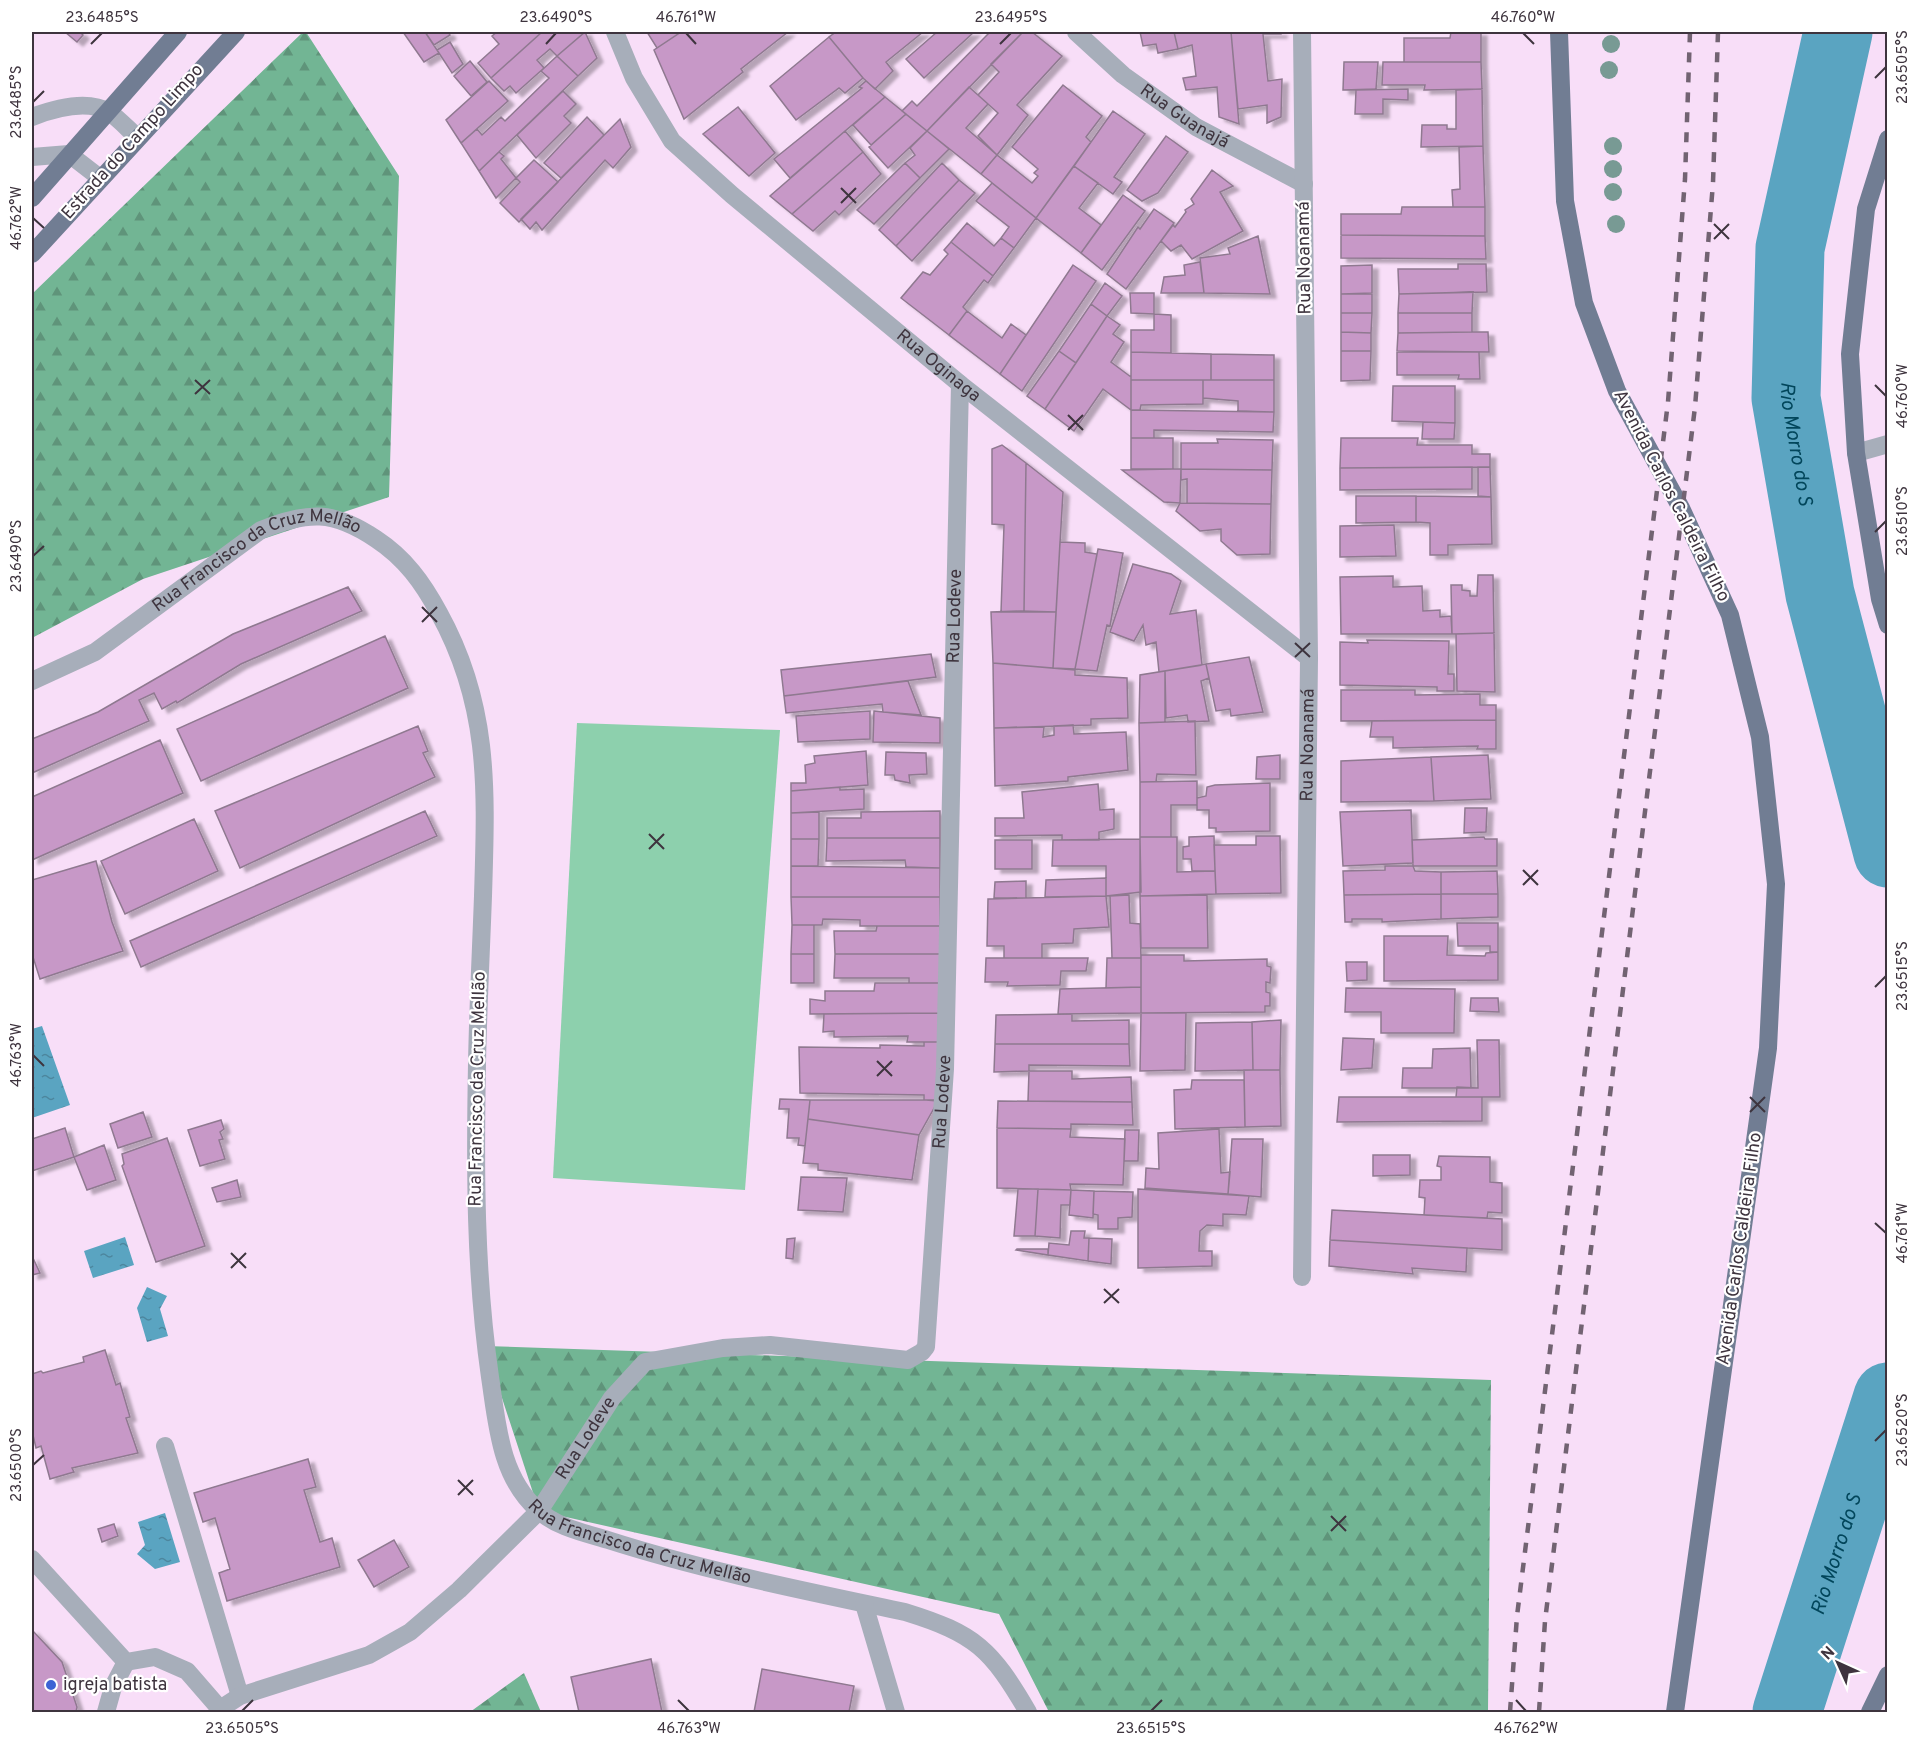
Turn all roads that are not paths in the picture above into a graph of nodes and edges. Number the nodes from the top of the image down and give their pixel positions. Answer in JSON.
{"nodes":[{"id":1,"x":176,"y":32,"type":"edge"},
{"id":2,"x":236,"y":32,"type":"edge"},
{"id":3,"x":615,"y":32,"type":"edge"},
{"id":4,"x":1076,"y":32,"type":"edge"},
{"id":5,"x":1302,"y":32,"type":"edge"},
{"id":6,"x":1559,"y":32,"type":"edge"},
{"id":7,"x":107,"y":111,"type":"junction"},
{"id":8,"x":32,"y":117,"type":"edge"},
{"id":9,"x":137,"y":137,"type":"junction"},
{"id":10,"x":1887,"y":140,"type":"edge"},
{"id":11,"x":69,"y":154,"type":"junction"},
{"id":12,"x":32,"y":157,"type":"edge"},
{"id":13,"x":100,"y":178,"type":"junction"},
{"id":14,"x":1304,"y":184,"type":"junction"},
{"id":15,"x":32,"y":198,"type":"edge"},
{"id":16,"x":32,"y":254,"type":"edge"},
{"id":17,"x":960,"y":384,"type":"junction"},
{"id":18,"x":1887,"y":444,"type":"edge"},
{"id":19,"x":1856,"y":453,"type":"junction"},
{"id":20,"x":1887,"y":625,"type":"edge"},
{"id":21,"x":1309,"y":658,"type":"junction"},
{"id":22,"x":32,"y":681,"type":"edge"},
{"id":23,"x":1302,"y":1277,"type":"dead end"},
{"id":24,"x":165,"y":1446,"type":"dead end"},
{"id":25,"x":539,"y":1511,"type":"junction"},
{"id":26,"x":32,"y":1559,"type":"edge"},
{"id":27,"x":864,"y":1604,"type":"junction"},
{"id":28,"x":126,"y":1662,"type":"junction"},
{"id":29,"x":1887,"y":1675,"type":"edge"},
{"id":30,"x":240,"y":1696,"type":"junction"},
{"id":31,"x":219,"y":1711,"type":"edge"},
{"id":32,"x":106,"y":1713,"type":"edge"},
{"id":33,"x":896,"y":1713,"type":"edge"},
{"id":34,"x":1028,"y":1713,"type":"edge"},
{"id":35,"x":1676,"y":1713,"type":"edge"},
{"id":36,"x":1870,"y":1713,"type":"edge"}],
"edges":[{"from":1,"to":7,"type":"main road"},
{"from":2,"to":9,"type":"main road","name":"Estrada do Campo Limpo"},
{"from":3,"to":17,"type":"street","name":"Rua Oginaga"},
{"from":4,"to":14,"type":"street","name":"Rua Guanajá"},
{"from":5,"to":14,"type":"street","name":"Rua Noanamá"},
{"from":6,"to":35,"type":"main road","name":"Avenida Carlos Caldeira Filho"},
{"from":7,"to":8,"type":"street"},
{"from":7,"to":9,"type":"street"},
{"from":7,"to":11,"type":"main road"},
{"from":9,"to":13,"type":"main road","name":"Estrada do Campo Limpo"},
{"from":10,"to":19,"type":"main road"},
{"from":11,"to":12,"type":"street"},
{"from":11,"to":13,"type":"street"},
{"from":11,"to":15,"type":"main road"},
{"from":13,"to":16,"type":"main road","name":"Estrada do Campo Limpo"},
{"from":14,"to":21,"type":"street","name":"Rua Noanamá"},
{"from":17,"to":21,"type":"street","name":"Rua Oginaga"},
{"from":17,"to":25,"type":"street","name":"Rua Lodeve"},
{"from":18,"to":19,"type":"street"},
{"from":19,"to":20,"type":"main road"},
{"from":21,"to":23,"type":"street","name":"Rua Noanamá"},
{"from":22,"to":25,"type":"street","name":"Rua Francisco da Cruz Mellão"},
{"from":24,"to":30,"type":"street"},
{"from":25,"to":27,"type":"street","name":"Rua Francisco da Cruz Mellão"},
{"from":25,"to":30,"type":"street"},
{"from":26,"to":28,"type":"street"},
{"from":27,"to":33,"type":"street"},
{"from":27,"to":34,"type":"street","name":"Rua Francisco da Cruz Mellão"},
{"from":28,"to":31,"type":"street"},
{"from":28,"to":32,"type":"street"},
{"from":29,"to":36,"type":"main road"},
{"from":30,"to":31,"type":"street"}]}
